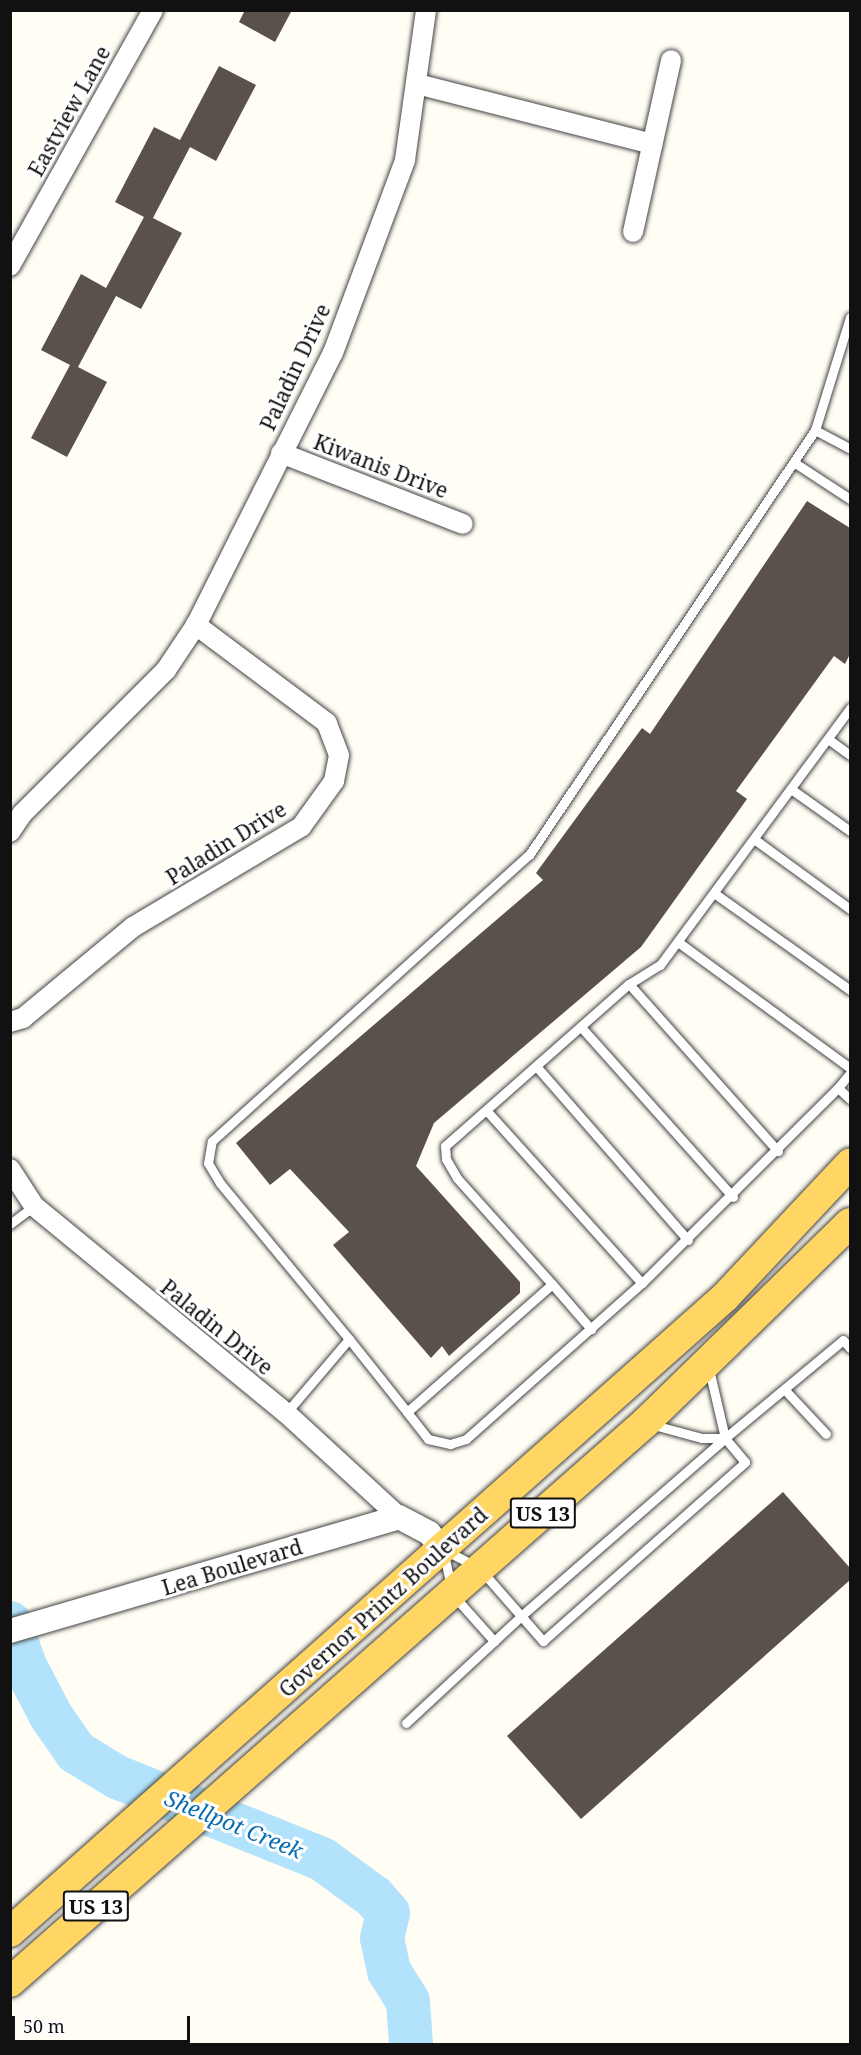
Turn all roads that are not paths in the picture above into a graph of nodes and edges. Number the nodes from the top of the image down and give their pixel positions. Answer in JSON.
{"nodes":[{"id":1,"x":153,"y":10,"type":"edge"},
{"id":2,"x":426,"y":10,"type":"edge"},
{"id":3,"x":671,"y":60,"type":"dead end"},
{"id":4,"x":417,"y":84,"type":"junction"},
{"id":5,"x":652,"y":144,"type":"junction"},
{"id":6,"x":633,"y":232,"type":"dead end"},
{"id":7,"x":10,"y":266,"type":"edge"},
{"id":8,"x":850,"y":317,"type":"edge"},
{"id":9,"x":815,"y":430,"type":"junction"},
{"id":10,"x":850,"y":449,"type":"edge"},
{"id":11,"x":281,"y":453,"type":"junction"},
{"id":12,"x":795,"y":463,"type":"junction"},
{"id":13,"x":850,"y":499,"type":"edge"},
{"id":14,"x":463,"y":524,"type":"dead end"},
{"id":15,"x":196,"y":625,"type":"junction"},
{"id":16,"x":850,"y":708,"type":"edge"},
{"id":17,"x":828,"y":739,"type":"junction"},
{"id":18,"x":850,"y":755,"type":"edge"},
{"id":19,"x":791,"y":789,"type":"junction"},
{"id":20,"x":16,"y":810,"type":"edge"},
{"id":21,"x":850,"y":831,"type":"edge"},
{"id":22,"x":10,"y":832,"type":"edge"},
{"id":23,"x":754,"y":839,"type":"junction"},
{"id":24,"x":714,"y":892,"type":"junction"},
{"id":25,"x":850,"y":909,"type":"edge"},
{"id":26,"x":678,"y":942,"type":"junction"},
{"id":27,"x":629,"y":984,"type":"junction"},
{"id":28,"x":850,"y":990,"type":"edge"},
{"id":29,"x":10,"y":1022,"type":"edge"},
{"id":30,"x":581,"y":1027,"type":"junction"},
{"id":31,"x":536,"y":1066,"type":"junction"},
{"id":32,"x":850,"y":1068,"type":"edge"},
{"id":33,"x":850,"y":1073,"type":"edge"},
{"id":34,"x":838,"y":1088,"type":"junction"},
{"id":35,"x":850,"y":1099,"type":"edge"},
{"id":36,"x":486,"y":1110,"type":"junction"},
{"id":37,"x":778,"y":1151,"type":"junction"},
{"id":38,"x":850,"y":1164,"type":"edge"},
{"id":39,"x":10,"y":1169,"type":"edge"},
{"id":40,"x":850,"y":1193,"type":"edge"},
{"id":41,"x":733,"y":1197,"type":"junction"},
{"id":42,"x":34,"y":1206,"type":"junction"},
{"id":43,"x":850,"y":1223,"type":"edge"},
{"id":44,"x":10,"y":1224,"type":"edge"},
{"id":45,"x":688,"y":1240,"type":"junction"},
{"id":46,"x":642,"y":1283,"type":"junction"},
{"id":47,"x":552,"y":1284,"type":"junction"},
{"id":48,"x":591,"y":1329,"type":"junction"},
{"id":49,"x":349,"y":1339,"type":"junction"},
{"id":50,"x":850,"y":1348,"type":"edge"},
{"id":51,"x":707,"y":1361,"type":"junction"},
{"id":52,"x":785,"y":1390,"type":"junction"},
{"id":53,"x":407,"y":1412,"type":"junction"},
{"id":54,"x":286,"y":1413,"type":"junction"},
{"id":55,"x":645,"y":1423,"type":"junction"},
{"id":56,"x":826,"y":1434,"type":"dead end"},
{"id":57,"x":725,"y":1438,"type":"junction"},
{"id":58,"x":399,"y":1516,"type":"junction"},
{"id":59,"x":443,"y":1549,"type":"junction"},
{"id":60,"x":480,"y":1569,"type":"junction"},
{"id":61,"x":453,"y":1595,"type":"junction"},
{"id":62,"x":520,"y":1617,"type":"junction"},
{"id":63,"x":10,"y":1631,"type":"edge"},
{"id":64,"x":494,"y":1641,"type":"junction"},
{"id":65,"x":406,"y":1723,"type":"dead end"},
{"id":66,"x":10,"y":1932,"type":"edge"},
{"id":67,"x":10,"y":1982,"type":"edge"}],
"edges":[{"from":1,"to":7,"type":"street","name":"Eastview Lane"},
{"from":2,"to":4,"type":"street","name":"Paladin Drive"},
{"from":3,"to":5,"type":"street"},
{"from":4,"to":5,"type":"street"},
{"from":4,"to":11,"type":"street","name":"Paladin Drive"},
{"from":5,"to":6,"type":"street"},
{"from":8,"to":9,"type":"lane"},
{"from":9,"to":10,"type":"lane"},
{"from":9,"to":12,"type":"lane"},
{"from":11,"to":14,"type":"street","name":"Kiwanis Drive"},
{"from":11,"to":15,"type":"street","name":"Paladin Drive"},
{"from":12,"to":13,"type":"lane"},
{"from":12,"to":49,"type":"lane"},
{"from":15,"to":20,"type":"street","name":"Paladin Drive"},
{"from":15,"to":29,"type":"street","name":"Paladin Drive"},
{"from":16,"to":17,"type":"lane"},
{"from":17,"to":18,"type":"lane"},
{"from":17,"to":19,"type":"lane"},
{"from":19,"to":21,"type":"lane"},
{"from":19,"to":23,"type":"lane"},
{"from":20,"to":22,"type":"street","name":"Paladin Drive"},
{"from":23,"to":24,"type":"lane"},
{"from":23,"to":25,"type":"lane"},
{"from":24,"to":26,"type":"lane"},
{"from":24,"to":28,"type":"lane"},
{"from":26,"to":27,"type":"lane"},
{"from":26,"to":32,"type":"lane"},
{"from":27,"to":30,"type":"lane"},
{"from":27,"to":37,"type":"lane"},
{"from":30,"to":31,"type":"lane"},
{"from":30,"to":41,"type":"lane"},
{"from":31,"to":36,"type":"lane"},
{"from":31,"to":45,"type":"lane"},
{"from":33,"to":34,"type":"lane"},
{"from":34,"to":35,"type":"lane"},
{"from":34,"to":37,"type":"lane"},
{"from":36,"to":46,"type":"lane"},
{"from":36,"to":47,"type":"lane"},
{"from":37,"to":41,"type":"lane"},
{"from":38,"to":59,"type":"main road","name":"Governor Printz Boulevard","number":"US 13"},
{"from":39,"to":42,"type":"street","name":"Paladin Drive"},
{"from":40,"to":51,"type":"main road"},
{"from":41,"to":45,"type":"lane"},
{"from":42,"to":44,"type":"lane"},
{"from":42,"to":54,"type":"street","name":"Paladin Drive"},
{"from":43,"to":51,"type":"main road","name":"Governor Printz Boulevard","number":"US 13"},
{"from":45,"to":46,"type":"lane"},
{"from":46,"to":48,"type":"lane"},
{"from":47,"to":48,"type":"lane"},
{"from":47,"to":53,"type":"lane"},
{"from":48,"to":53,"type":"lane"},
{"from":49,"to":53,"type":"lane"},
{"from":49,"to":54,"type":"lane"},
{"from":50,"to":52,"type":"lane"},
{"from":51,"to":55,"type":"main road","name":"Governor Printz Boulevard","number":"US 13"},
{"from":51,"to":57,"type":"lane"},
{"from":52,"to":56,"type":"lane"},
{"from":52,"to":57,"type":"lane"},
{"from":54,"to":58,"type":"street","name":"Paladin Drive"},
{"from":55,"to":57,"type":"lane"},
{"from":55,"to":60,"type":"main road","name":"Governor Printz Boulevard","number":"US 13"},
{"from":57,"to":62,"type":"lane"},
{"from":57,"to":62,"type":"lane"},
{"from":58,"to":59,"type":"street"},
{"from":58,"to":63,"type":"street","name":"Lea Boulevard"},
{"from":59,"to":60,"type":"lane"},
{"from":59,"to":61,"type":"lane"},
{"from":59,"to":66,"type":"main road","name":"Governor Printz Boulevard","number":"US 13"},
{"from":60,"to":61,"type":"main road","name":"Governor Printz Boulevard","number":"US 13"},
{"from":60,"to":62,"type":"lane"},
{"from":61,"to":64,"type":"lane"},
{"from":61,"to":67,"type":"main road","name":"Governor Printz Boulevard","number":"US 13"},
{"from":62,"to":64,"type":"lane"},
{"from":64,"to":65,"type":"lane"}]}
